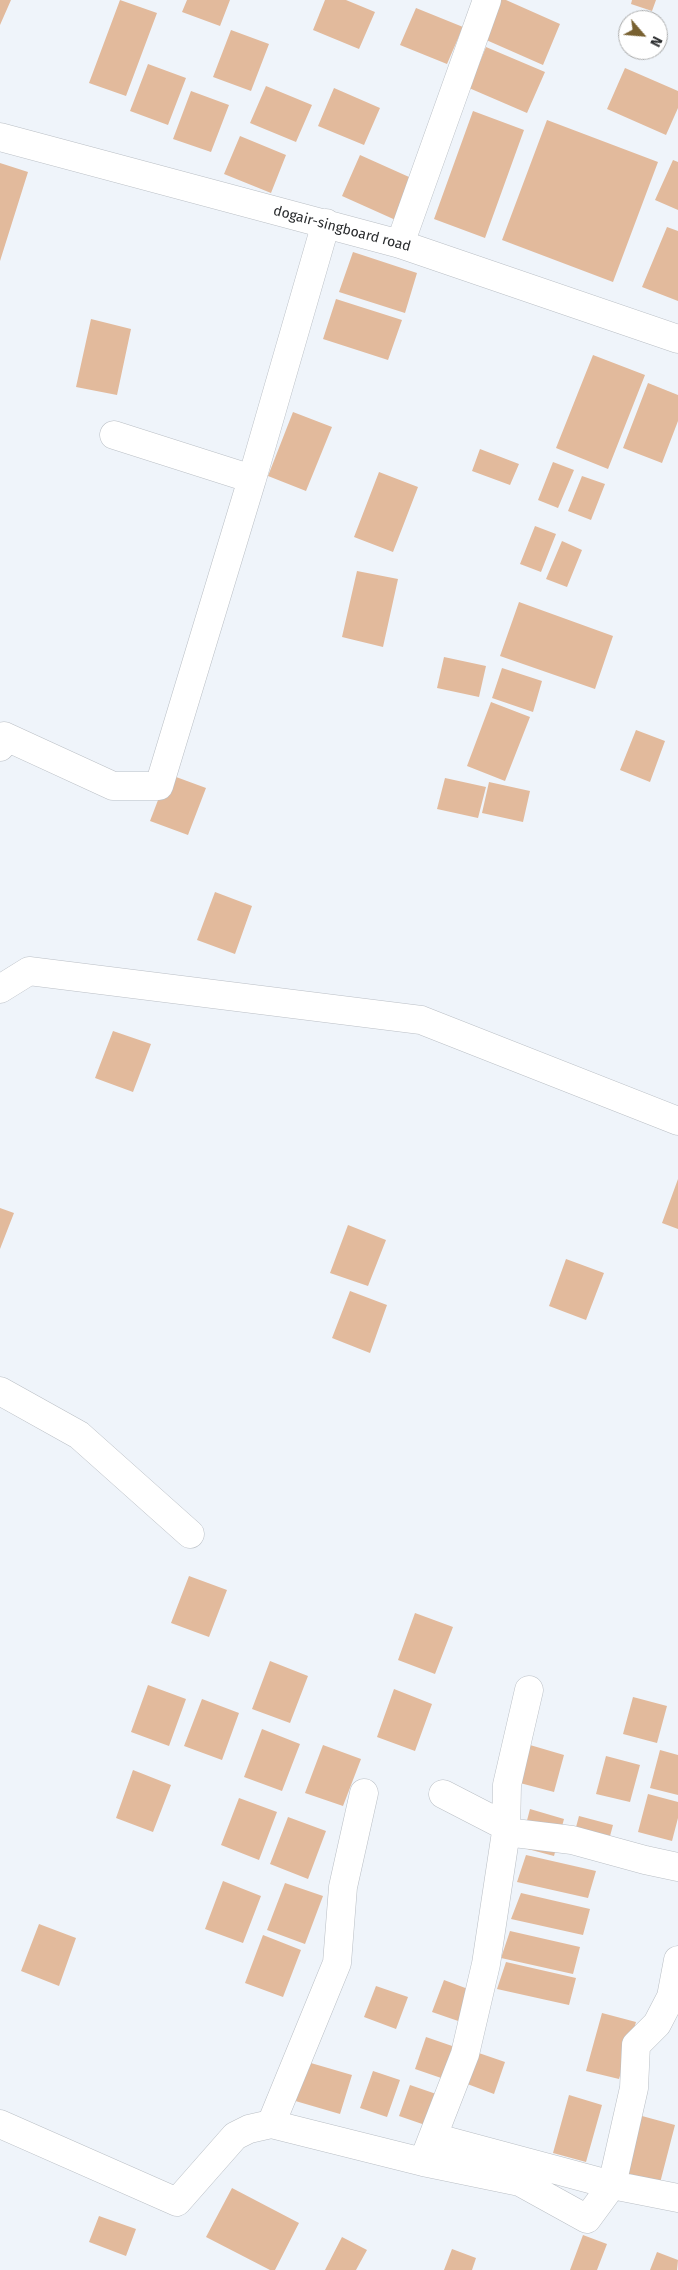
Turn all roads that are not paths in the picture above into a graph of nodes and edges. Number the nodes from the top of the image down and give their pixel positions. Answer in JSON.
{"nodes":[{"id":1,"x":487,"y":0,"type":"edge"},
{"id":2,"x":0,"y":138,"type":"edge"},
{"id":3,"x":326,"y":223,"type":"junction"},
{"id":4,"x":400,"y":244,"type":"junction"},
{"id":5,"x":678,"y":339,"type":"edge"},
{"id":6,"x":114,"y":435,"type":"dead end"},
{"id":7,"x":252,"y":479,"type":"junction"},
{"id":8,"x":0,"y":747,"type":"edge"},
{"id":9,"x":0,"y":988,"type":"edge"},
{"id":10,"x":678,"y":1121,"type":"edge"},
{"id":11,"x":0,"y":1391,"type":"edge"},
{"id":12,"x":190,"y":1534,"type":"dead end"},
{"id":13,"x":529,"y":1690,"type":"dead end"},
{"id":14,"x":364,"y":1793,"type":"dead end"},
{"id":15,"x":443,"y":1794,"type":"dead end"},
{"id":16,"x":506,"y":1832,"type":"junction"},
{"id":17,"x":678,"y":1867,"type":"edge"},
{"id":18,"x":678,"y":1960,"type":"edge"},
{"id":19,"x":0,"y":2124,"type":"edge"},
{"id":20,"x":271,"y":2124,"type":"junction"},
{"id":21,"x":433,"y":2137,"type":"junction"},
{"id":22,"x":423,"y":2162,"type":"junction"},
{"id":23,"x":612,"y":2185,"type":"junction"},
{"id":24,"x":678,"y":2198,"type":"edge"}],
"edges":[{"from":1,"to":4,"type":"street"},
{"from":2,"to":3,"type":"street","name":"dogair-singboard road"},
{"from":3,"to":4,"type":"street","name":"dogair-singboard road"},
{"from":3,"to":7,"type":"street"},
{"from":4,"to":5,"type":"street","name":"dogair-singboard road"},
{"from":6,"to":7,"type":"street"},
{"from":7,"to":8,"type":"street"},
{"from":9,"to":10,"type":"street"},
{"from":11,"to":12,"type":"street"},
{"from":13,"to":16,"type":"street"},
{"from":14,"to":20,"type":"street"},
{"from":15,"to":16,"type":"street"},
{"from":16,"to":17,"type":"street"},
{"from":16,"to":21,"type":"street"},
{"from":18,"to":23,"type":"street"},
{"from":19,"to":20,"type":"street"},
{"from":20,"to":22,"type":"street"},
{"from":21,"to":22,"type":"street"},
{"from":21,"to":23,"type":"street"},
{"from":22,"to":23,"type":"street"},
{"from":23,"to":24,"type":"street"}]}
